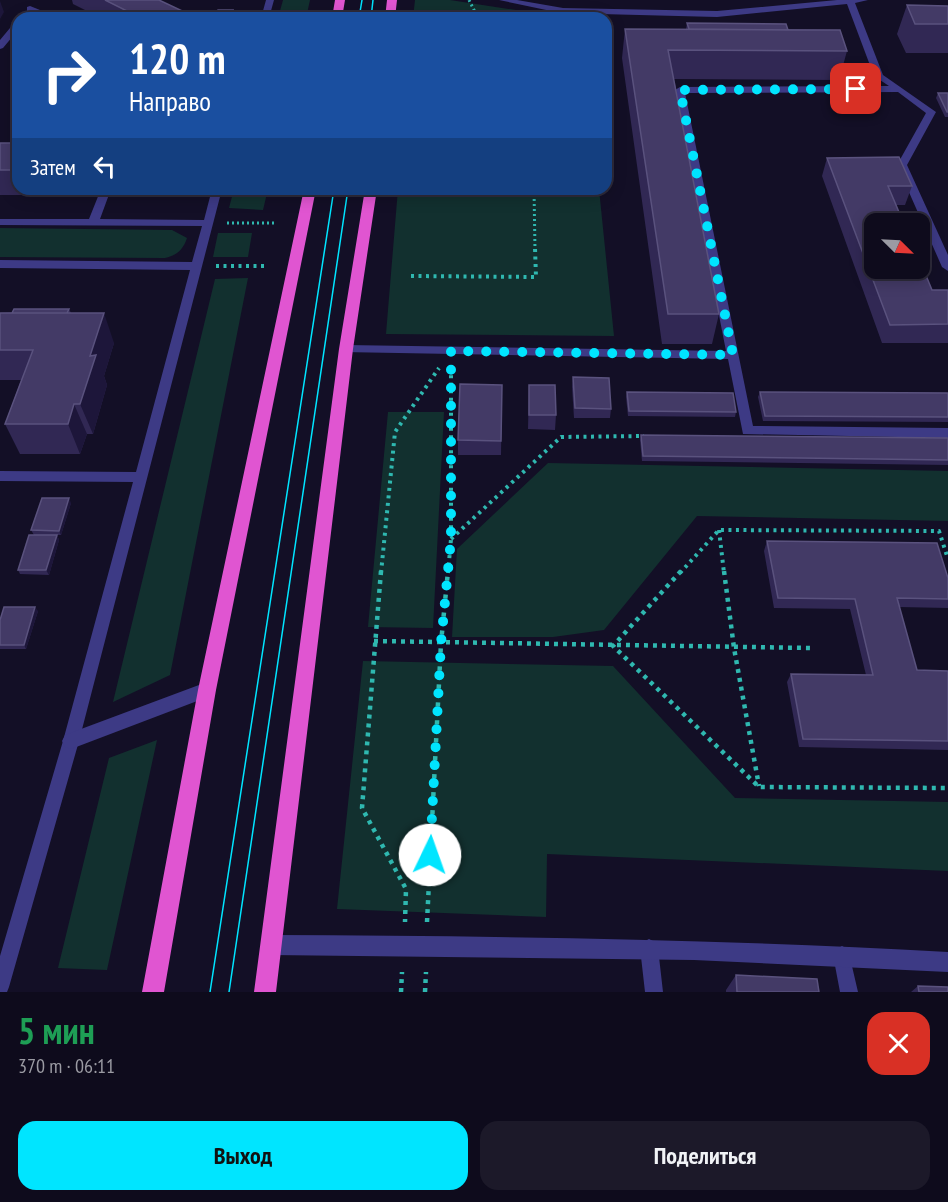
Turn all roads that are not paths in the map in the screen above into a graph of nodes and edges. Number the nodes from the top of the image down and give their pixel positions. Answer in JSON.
{"nodes":[{"id":1,"x":35,"y":0,"type":"edge"},
{"id":2,"x":503,"y":0,"type":"edge"},
{"id":3,"x":864,"y":0,"type":"edge"},
{"id":4,"x":850,"y":1,"type":"edge"},
{"id":5,"x":30,"y":9,"type":"junction"},
{"id":6,"x":563,"y":11,"type":"junction"},
{"id":7,"x":28,"y":12,"type":"edge"},
{"id":8,"x":37,"y":12,"type":"edge"},
{"id":9,"x":559,"y":12,"type":"edge"},
{"id":10,"x":12,"y":31,"type":"edge"},
{"id":11,"x":0,"y":46,"type":"edge"},
{"id":12,"x":900,"y":89,"type":"junction"},
{"id":13,"x":104,"y":195,"type":"edge"},
{"id":14,"x":216,"y":195,"type":"edge"},
{"id":15,"x":309,"y":195,"type":"edge"},
{"id":16,"x":370,"y":195,"type":"edge"},
{"id":17,"x":0,"y":222,"type":"edge"},
{"id":18,"x":93,"y":223,"type":"junction"},
{"id":19,"x":208,"y":223,"type":"junction"},
{"id":20,"x":0,"y":264,"type":"edge"},
{"id":21,"x":196,"y":266,"type":"junction"},
{"id":22,"x":948,"y":267,"type":"edge"},
{"id":23,"x":346,"y":349,"type":"junction"},
{"id":24,"x":733,"y":355,"type":"junction"},
{"id":25,"x":948,"y":433,"type":"edge"},
{"id":26,"x":0,"y":476,"type":"edge"},
{"id":27,"x":141,"y":477,"type":"junction"},
{"id":28,"x":207,"y":690,"type":"junction"},
{"id":29,"x":71,"y":741,"type":"junction"},
{"id":30,"x":271,"y":945,"type":"junction"},
{"id":31,"x":649,"y":948,"type":"junction"},
{"id":32,"x":842,"y":955,"type":"junction"},
{"id":33,"x":948,"y":962,"type":"edge"},
{"id":34,"x":0,"y":987,"type":"edge"},
{"id":35,"x":153,"y":992,"type":"edge"},
{"id":36,"x":266,"y":992,"type":"edge"},
{"id":37,"x":654,"y":992,"type":"edge"},
{"id":38,"x":849,"y":992,"type":"edge"}],
"edges":[{"from":1,"to":5,"type":"lane"},
{"from":2,"to":6,"type":"lane"},
{"from":3,"to":4,"type":"lane"},
{"from":4,"to":6,"type":"lane"},
{"from":4,"to":12,"type":"lane"},
{"from":5,"to":7,"type":"lane"},
{"from":5,"to":8,"type":"lane"},
{"from":6,"to":9,"type":"lane"},
{"from":10,"to":11,"type":"lane"},
{"from":12,"to":22,"type":"lane"},
{"from":12,"to":24,"type":"lane"},
{"from":13,"to":18,"type":"lane"},
{"from":14,"to":19,"type":"lane"},
{"from":15,"to":28,"type":"highway"},
{"from":16,"to":23,"type":"highway"},
{"from":17,"to":18,"type":"lane"},
{"from":18,"to":19,"type":"lane"},
{"from":19,"to":21,"type":"lane"},
{"from":20,"to":21,"type":"lane"},
{"from":21,"to":27,"type":"lane"},
{"from":23,"to":24,"type":"lane"},
{"from":23,"to":30,"type":"highway"},
{"from":24,"to":25,"type":"lane"},
{"from":26,"to":27,"type":"lane"},
{"from":27,"to":29,"type":"lane"},
{"from":28,"to":29,"type":"street"},
{"from":28,"to":35,"type":"highway"},
{"from":29,"to":34,"type":"lane"},
{"from":30,"to":31,"type":"street"},
{"from":30,"to":36,"type":"highway"},
{"from":31,"to":32,"type":"street"},
{"from":31,"to":37,"type":"lane"},
{"from":32,"to":33,"type":"street"},
{"from":32,"to":38,"type":"lane"}]}
